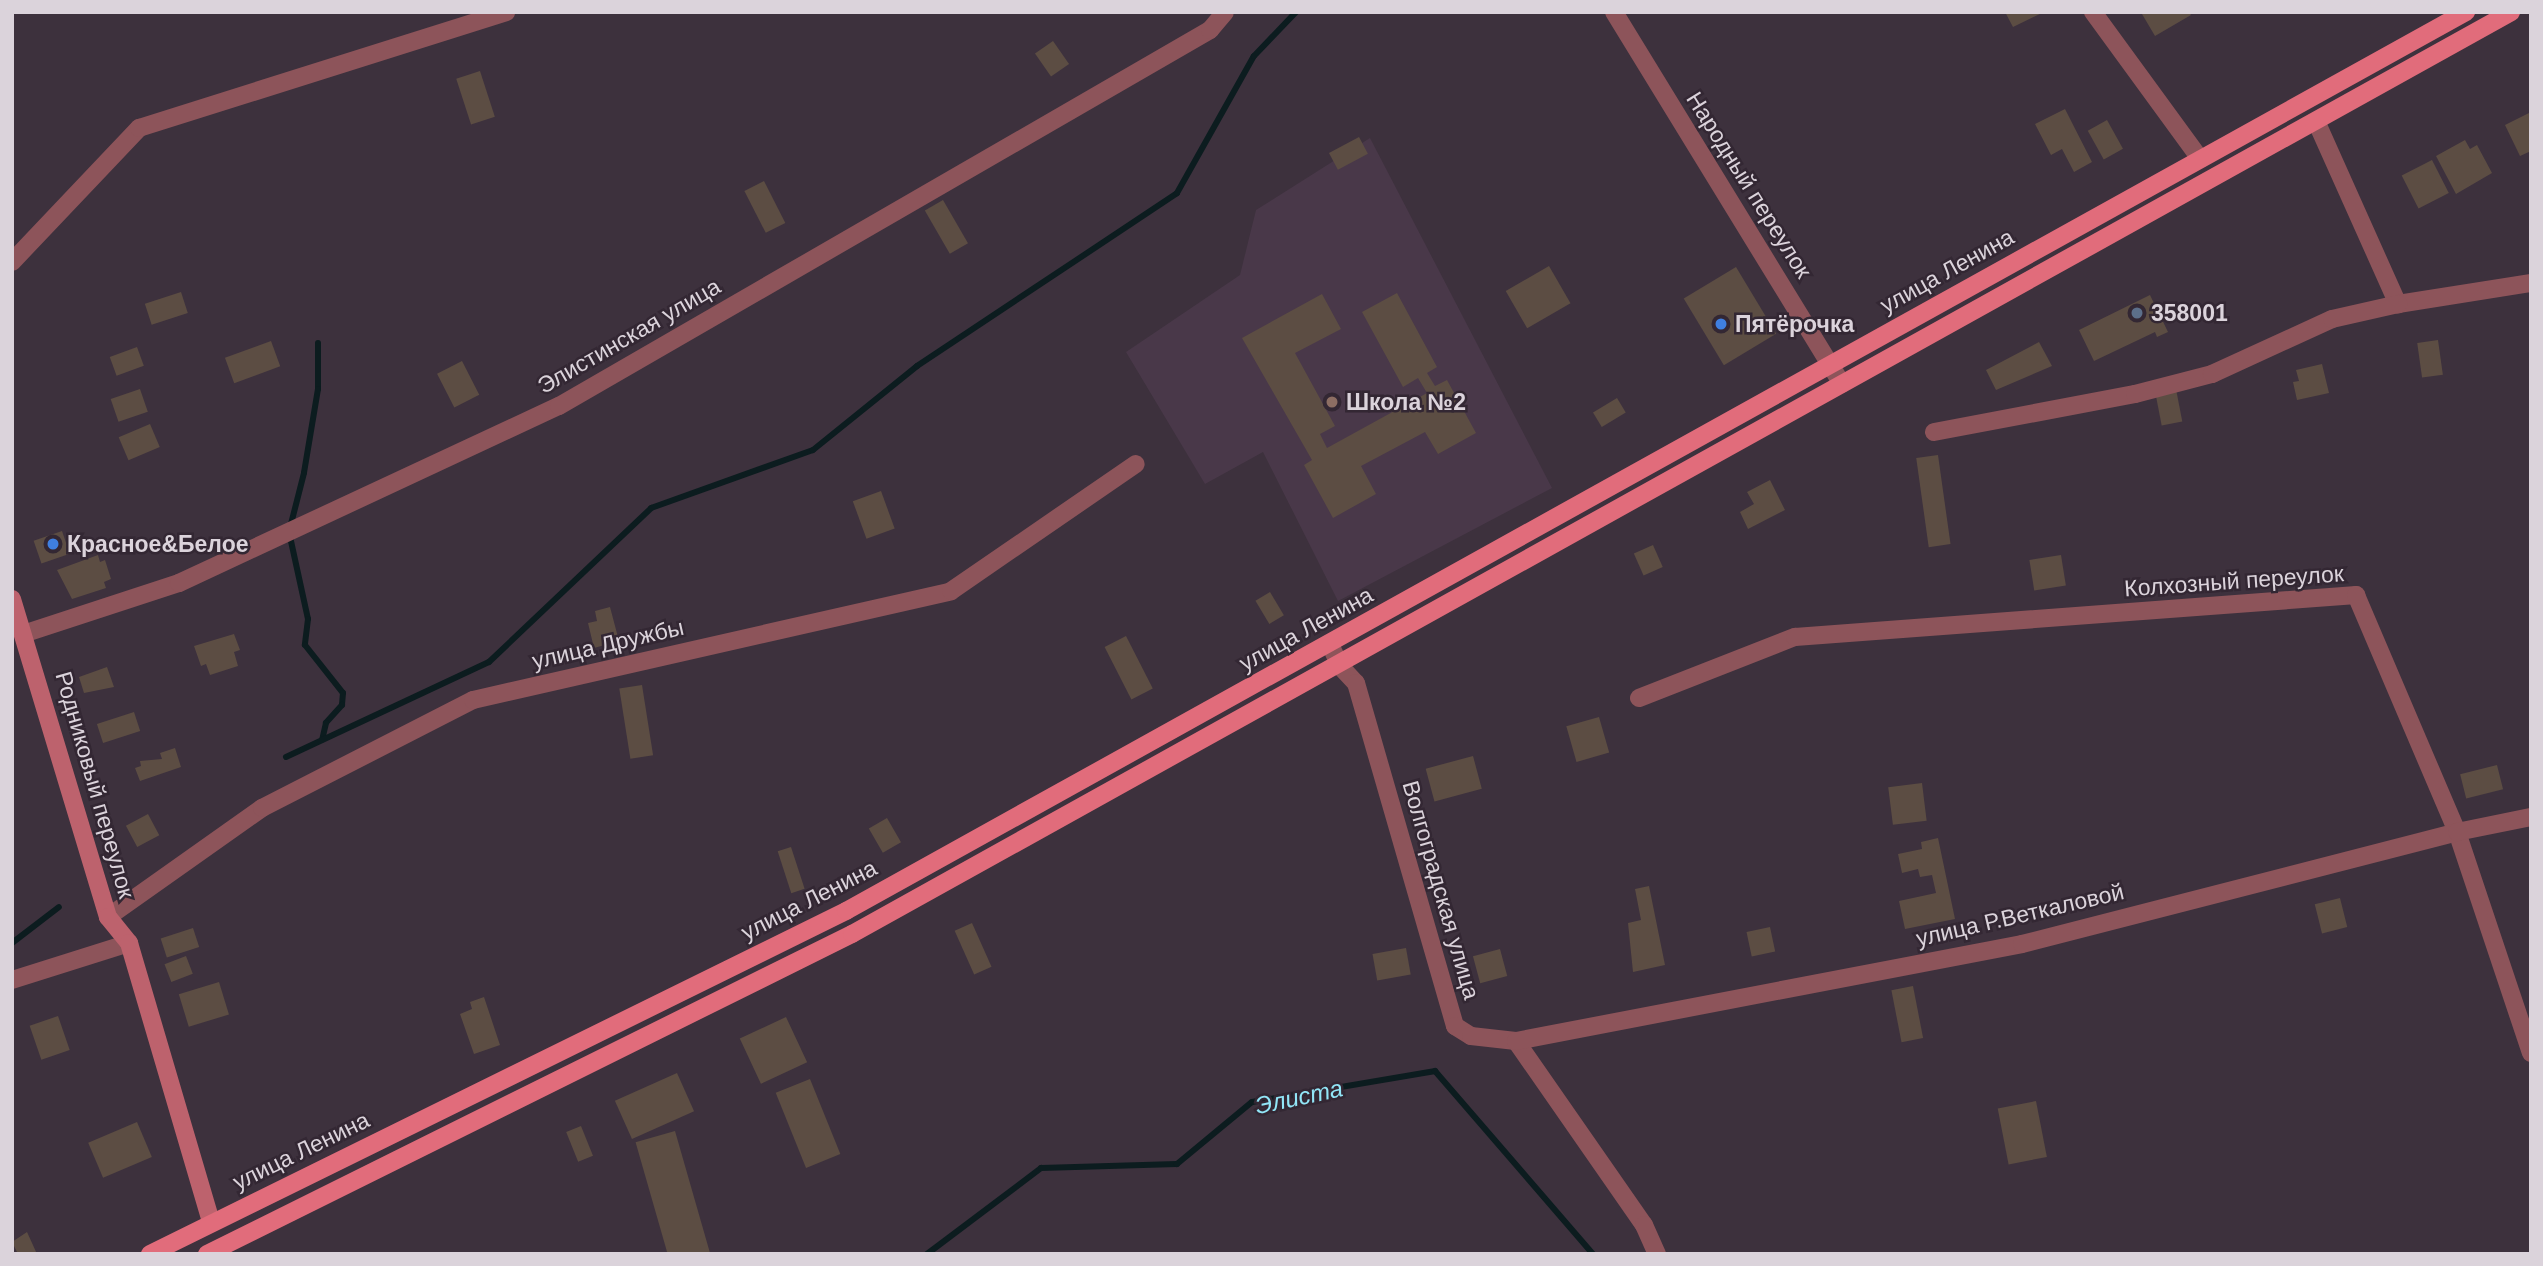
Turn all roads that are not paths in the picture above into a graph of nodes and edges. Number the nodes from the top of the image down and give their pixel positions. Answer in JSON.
{"nodes":[{"id":1,"x":506,"y":12,"type":"edge"},
{"id":2,"x":1225,"y":12,"type":"edge"},
{"id":3,"x":1614,"y":12,"type":"edge"},
{"id":4,"x":2093,"y":12,"type":"edge"},
{"id":5,"x":2466,"y":12,"type":"edge"},
{"id":6,"x":2511,"y":12,"type":"edge"},
{"id":7,"x":2316,"y":121,"type":"junction"},
{"id":8,"x":2200,"y":159,"type":"junction"},
{"id":9,"x":12,"y":262,"type":"edge"},
{"id":10,"x":2531,"y":283,"type":"edge"},
{"id":11,"x":2398,"y":304,"type":"junction"},
{"id":12,"x":1830,"y":363,"type":"junction"},
{"id":13,"x":1842,"y":384,"type":"junction"},
{"id":14,"x":1934,"y":432,"type":"dead end"},
{"id":15,"x":1136,"y":464,"type":"dead end"},
{"id":16,"x":12,"y":599,"type":"edge"},
{"id":17,"x":23,"y":634,"type":"junction"},
{"id":18,"x":1330,"y":644,"type":"junction"},
{"id":19,"x":1340,"y":666,"type":"junction"},
{"id":20,"x":1639,"y":698,"type":"dead end"},
{"id":21,"x":2531,"y":817,"type":"edge"},
{"id":22,"x":2457,"y":832,"type":"junction"},
{"id":23,"x":108,"y":917,"type":"junction"},
{"id":24,"x":129,"y":943,"type":"junction"},
{"id":25,"x":12,"y":979,"type":"edge"},
{"id":26,"x":1516,"y":1041,"type":"junction"},
{"id":27,"x":2531,"y":1053,"type":"edge"},
{"id":28,"x":211,"y":1222,"type":"junction"},
{"id":29,"x":215,"y":1250,"type":"edge"},
{"id":30,"x":150,"y":1254,"type":"edge"},
{"id":31,"x":1657,"y":1254,"type":"edge"}],
"edges":[{"from":1,"to":9,"type":"street"},
{"from":2,"to":17,"type":"street","name":"Элистинская улица"},
{"from":3,"to":12,"type":"street","name":"Народный переулок"},
{"from":4,"to":8,"type":"street"},
{"from":5,"to":8,"type":"main road","name":"улица Ленина"},
{"from":6,"to":7,"type":"main road","name":"улица Ленина"},
{"from":7,"to":11,"type":"street"},
{"from":7,"to":13,"type":"main road","name":"улица Ленина"},
{"from":8,"to":12,"type":"main road","name":"улица Ленина"},
{"from":10,"to":11,"type":"street"},
{"from":11,"to":14,"type":"street"},
{"from":12,"to":13,"type":"street","name":"Народный переулок"},
{"from":12,"to":18,"type":"main road","name":"улица Ленина"},
{"from":13,"to":19,"type":"main road","name":"улица Ленина"},
{"from":15,"to":23,"type":"street","name":"улица Дружбы"},
{"from":16,"to":17,"type":"street","name":"Родниковый переулок"},
{"from":17,"to":23,"type":"street","name":"Родниковый переулок"},
{"from":18,"to":19,"type":"street","name":"Волгоградская улица"},
{"from":18,"to":28,"type":"main road","name":"улица Ленина"},
{"from":19,"to":26,"type":"street","name":"Волгоградская улица"},
{"from":19,"to":29,"type":"main road","name":"улица Ленина"},
{"from":20,"to":22,"type":"street","name":"Колхозный переулок"},
{"from":21,"to":22,"type":"street","name":"улица Р.Веткаловой"},
{"from":22,"to":26,"type":"street","name":"улица Р.Веткаловой"},
{"from":22,"to":27,"type":"street","name":"Колхозный переулок"},
{"from":23,"to":24,"type":"street","name":"Родниковый переулок"},
{"from":24,"to":25,"type":"street"},
{"from":24,"to":28,"type":"street","name":"Родниковый переулок"},
{"from":26,"to":31,"type":"street"},
{"from":28,"to":29,"type":"main road"},
{"from":28,"to":30,"type":"main road","name":"улица Ленина"}]}
